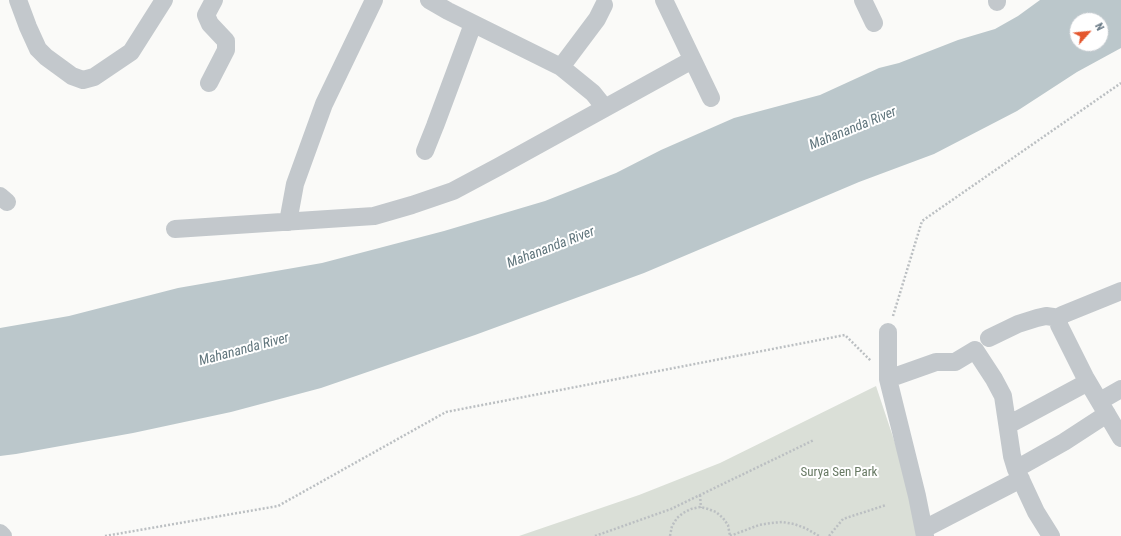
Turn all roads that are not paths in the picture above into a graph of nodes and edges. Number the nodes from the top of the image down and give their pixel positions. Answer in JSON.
{"nodes":[{"id":1,"x":18,"y":0,"type":"edge"},
{"id":2,"x":164,"y":0,"type":"edge"},
{"id":3,"x":214,"y":0,"type":"edge"},
{"id":4,"x":374,"y":0,"type":"edge"},
{"id":5,"x":429,"y":0,"type":"edge"},
{"id":6,"x":664,"y":0,"type":"edge"},
{"id":7,"x":863,"y":0,"type":"edge"},
{"id":8,"x":449,"y":5,"type":"edge"},
{"id":9,"x":604,"y":5,"type":"dead end"},
{"id":10,"x":874,"y":23,"type":"dead end"},
{"id":11,"x":473,"y":24,"type":"junction"},
{"id":12,"x":692,"y":60,"type":"junction"},
{"id":13,"x":561,"y":67,"type":"junction"},
{"id":14,"x":209,"y":83,"type":"dead end"},
{"id":15,"x":711,"y":98,"type":"dead end"},
{"id":16,"x":605,"y":108,"type":"junction"},
{"id":17,"x":425,"y":151,"type":"dead end"},
{"id":18,"x":288,"y":222,"type":"junction"},
{"id":19,"x":175,"y":229,"type":"dead end"},
{"id":20,"x":1121,"y":291,"type":"edge"},
{"id":21,"x":1060,"y":318,"type":"junction"},
{"id":22,"x":888,"y":332,"type":"road end"},
{"id":23,"x":989,"y":338,"type":"dead end"},
{"id":24,"x":888,"y":379,"type":"junction"},
{"id":25,"x":1088,"y":382,"type":"junction"},
{"id":26,"x":1121,"y":389,"type":"edge"},
{"id":27,"x":1104,"y":407,"type":"junction"},
{"id":28,"x":1008,"y":425,"type":"junction"},
{"id":29,"x":1121,"y":438,"type":"edge"},
{"id":30,"x":1018,"y":474,"type":"junction"},
{"id":31,"x":0,"y":533,"type":"edge"},
{"id":32,"x":924,"y":533,"type":"edge"},
{"id":33,"x":3,"y":536,"type":"edge"},
{"id":34,"x":1051,"y":536,"type":"edge"}],
"edges":[{"from":1,"to":2,"type":"street"},
{"from":3,"to":14,"type":"street"},
{"from":4,"to":18,"type":"street"},
{"from":5,"to":8,"type":"street"},
{"from":6,"to":12,"type":"street"},
{"from":7,"to":10,"type":"street"},
{"from":8,"to":11,"type":"street"},
{"from":9,"to":13,"type":"street"},
{"from":11,"to":13,"type":"street"},
{"from":11,"to":17,"type":"street"},
{"from":12,"to":15,"type":"street"},
{"from":12,"to":16,"type":"street"},
{"from":13,"to":16,"type":"street"},
{"from":16,"to":18,"type":"street"},
{"from":18,"to":19,"type":"street"},
{"from":20,"to":21,"type":"street"},
{"from":21,"to":23,"type":"street"},
{"from":21,"to":25,"type":"street"},
{"from":22,"to":24,"type":"street"},
{"from":24,"to":28,"type":"street"},
{"from":24,"to":32,"type":"street"},
{"from":25,"to":27,"type":"street"},
{"from":25,"to":28,"type":"street"},
{"from":26,"to":27,"type":"street"},
{"from":27,"to":29,"type":"street"},
{"from":27,"to":30,"type":"street"},
{"from":28,"to":30,"type":"street"},
{"from":30,"to":32,"type":"street"},
{"from":30,"to":34,"type":"street"},
{"from":31,"to":33,"type":"street"}]}
